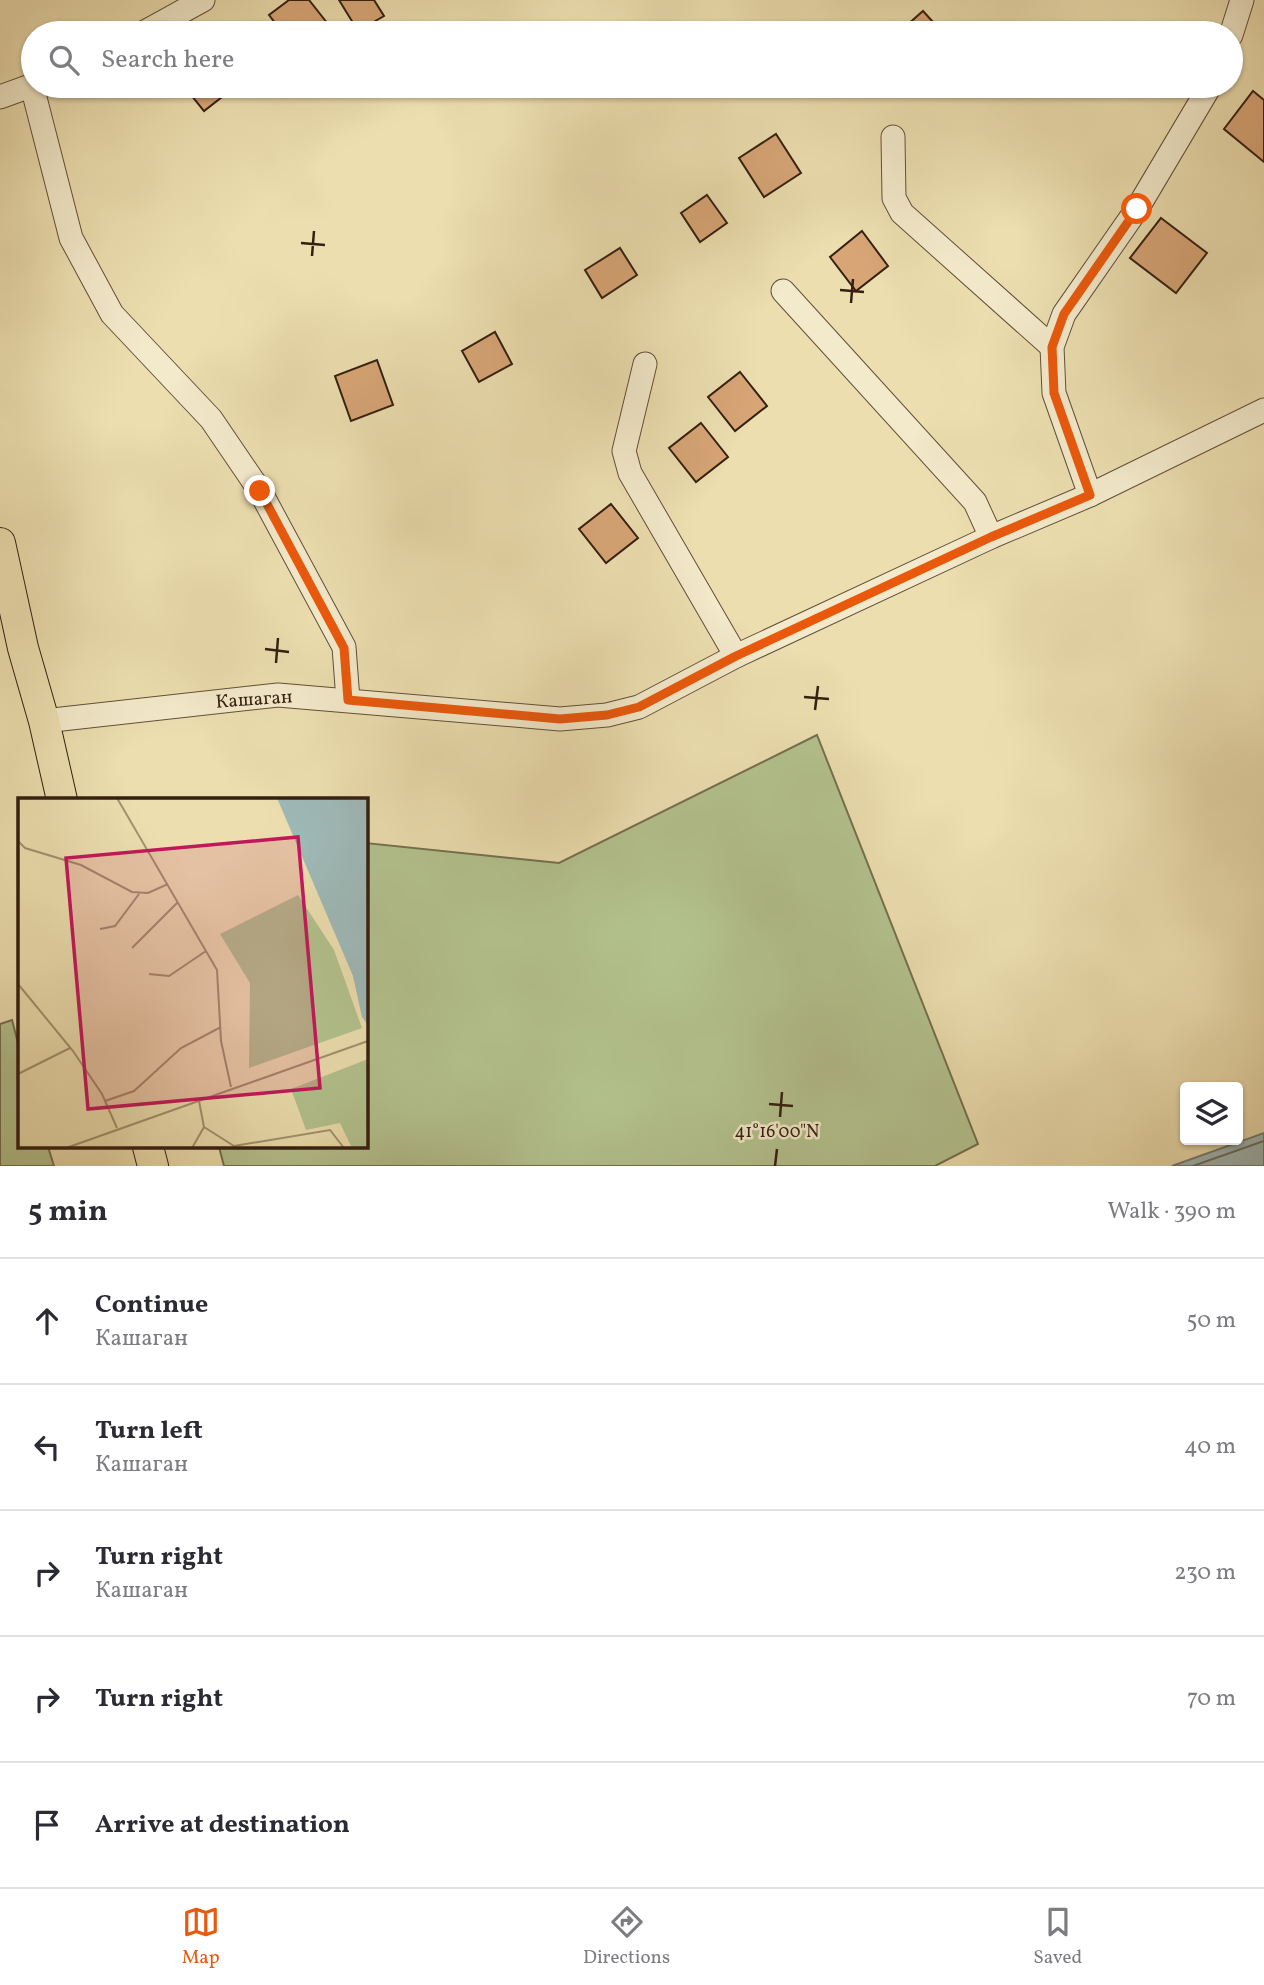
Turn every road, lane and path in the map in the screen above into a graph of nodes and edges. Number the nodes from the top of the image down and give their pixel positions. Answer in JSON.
{"nodes":[{"id":1,"x":203,"y":0,"type":"edge"},
{"id":2,"x":1242,"y":0,"type":"edge"},
{"id":3,"x":165,"y":21,"type":"edge"},
{"id":4,"x":1235,"y":21,"type":"edge"},
{"id":5,"x":21,"y":90,"type":"edge"},
{"id":6,"x":0,"y":97,"type":"edge"},
{"id":7,"x":35,"y":98,"type":"edge"},
{"id":8,"x":1203,"y":98,"type":"edge"},
{"id":9,"x":893,"y":137,"type":"dead end"},
{"id":10,"x":783,"y":291,"type":"dead end"},
{"id":11,"x":1052,"y":347,"type":"junction"},
{"id":12,"x":645,"y":365,"type":"dead end"},
{"id":13,"x":1264,"y":410,"type":"edge"},
{"id":14,"x":1090,"y":495,"type":"junction"},
{"id":15,"x":991,"y":537,"type":"junction"},
{"id":16,"x":1,"y":553,"type":"edge"},
{"id":17,"x":736,"y":656,"type":"junction"},
{"id":18,"x":348,"y":700,"type":"junction"},
{"id":19,"x":44,"y":721,"type":"junction"},
{"id":20,"x":62,"y":798,"type":"edge"},
{"id":21,"x":148,"y":1148,"type":"edge"},
{"id":22,"x":153,"y":1166,"type":"edge"}],
"edges":[{"from":1,"to":3,"type":"street"},
{"from":2,"to":4,"type":"street"},
{"from":5,"to":6,"type":"street"},
{"from":7,"to":18,"type":"street"},
{"from":8,"to":11,"type":"street"},
{"from":9,"to":11,"type":"street"},
{"from":10,"to":15,"type":"street"},
{"from":11,"to":14,"type":"street"},
{"from":12,"to":17,"type":"street"},
{"from":13,"to":14,"type":"street","name":"Кашаган"},
{"from":14,"to":15,"type":"street","name":"Кашаган"},
{"from":15,"to":17,"type":"street","name":"Кашаган"},
{"from":16,"to":19,"type":"main road"},
{"from":17,"to":18,"type":"street","name":"Кашаган"},
{"from":18,"to":19,"type":"street","name":"Кашаган"},
{"from":19,"to":20,"type":"main road"},
{"from":21,"to":22,"type":"main road"}]}
